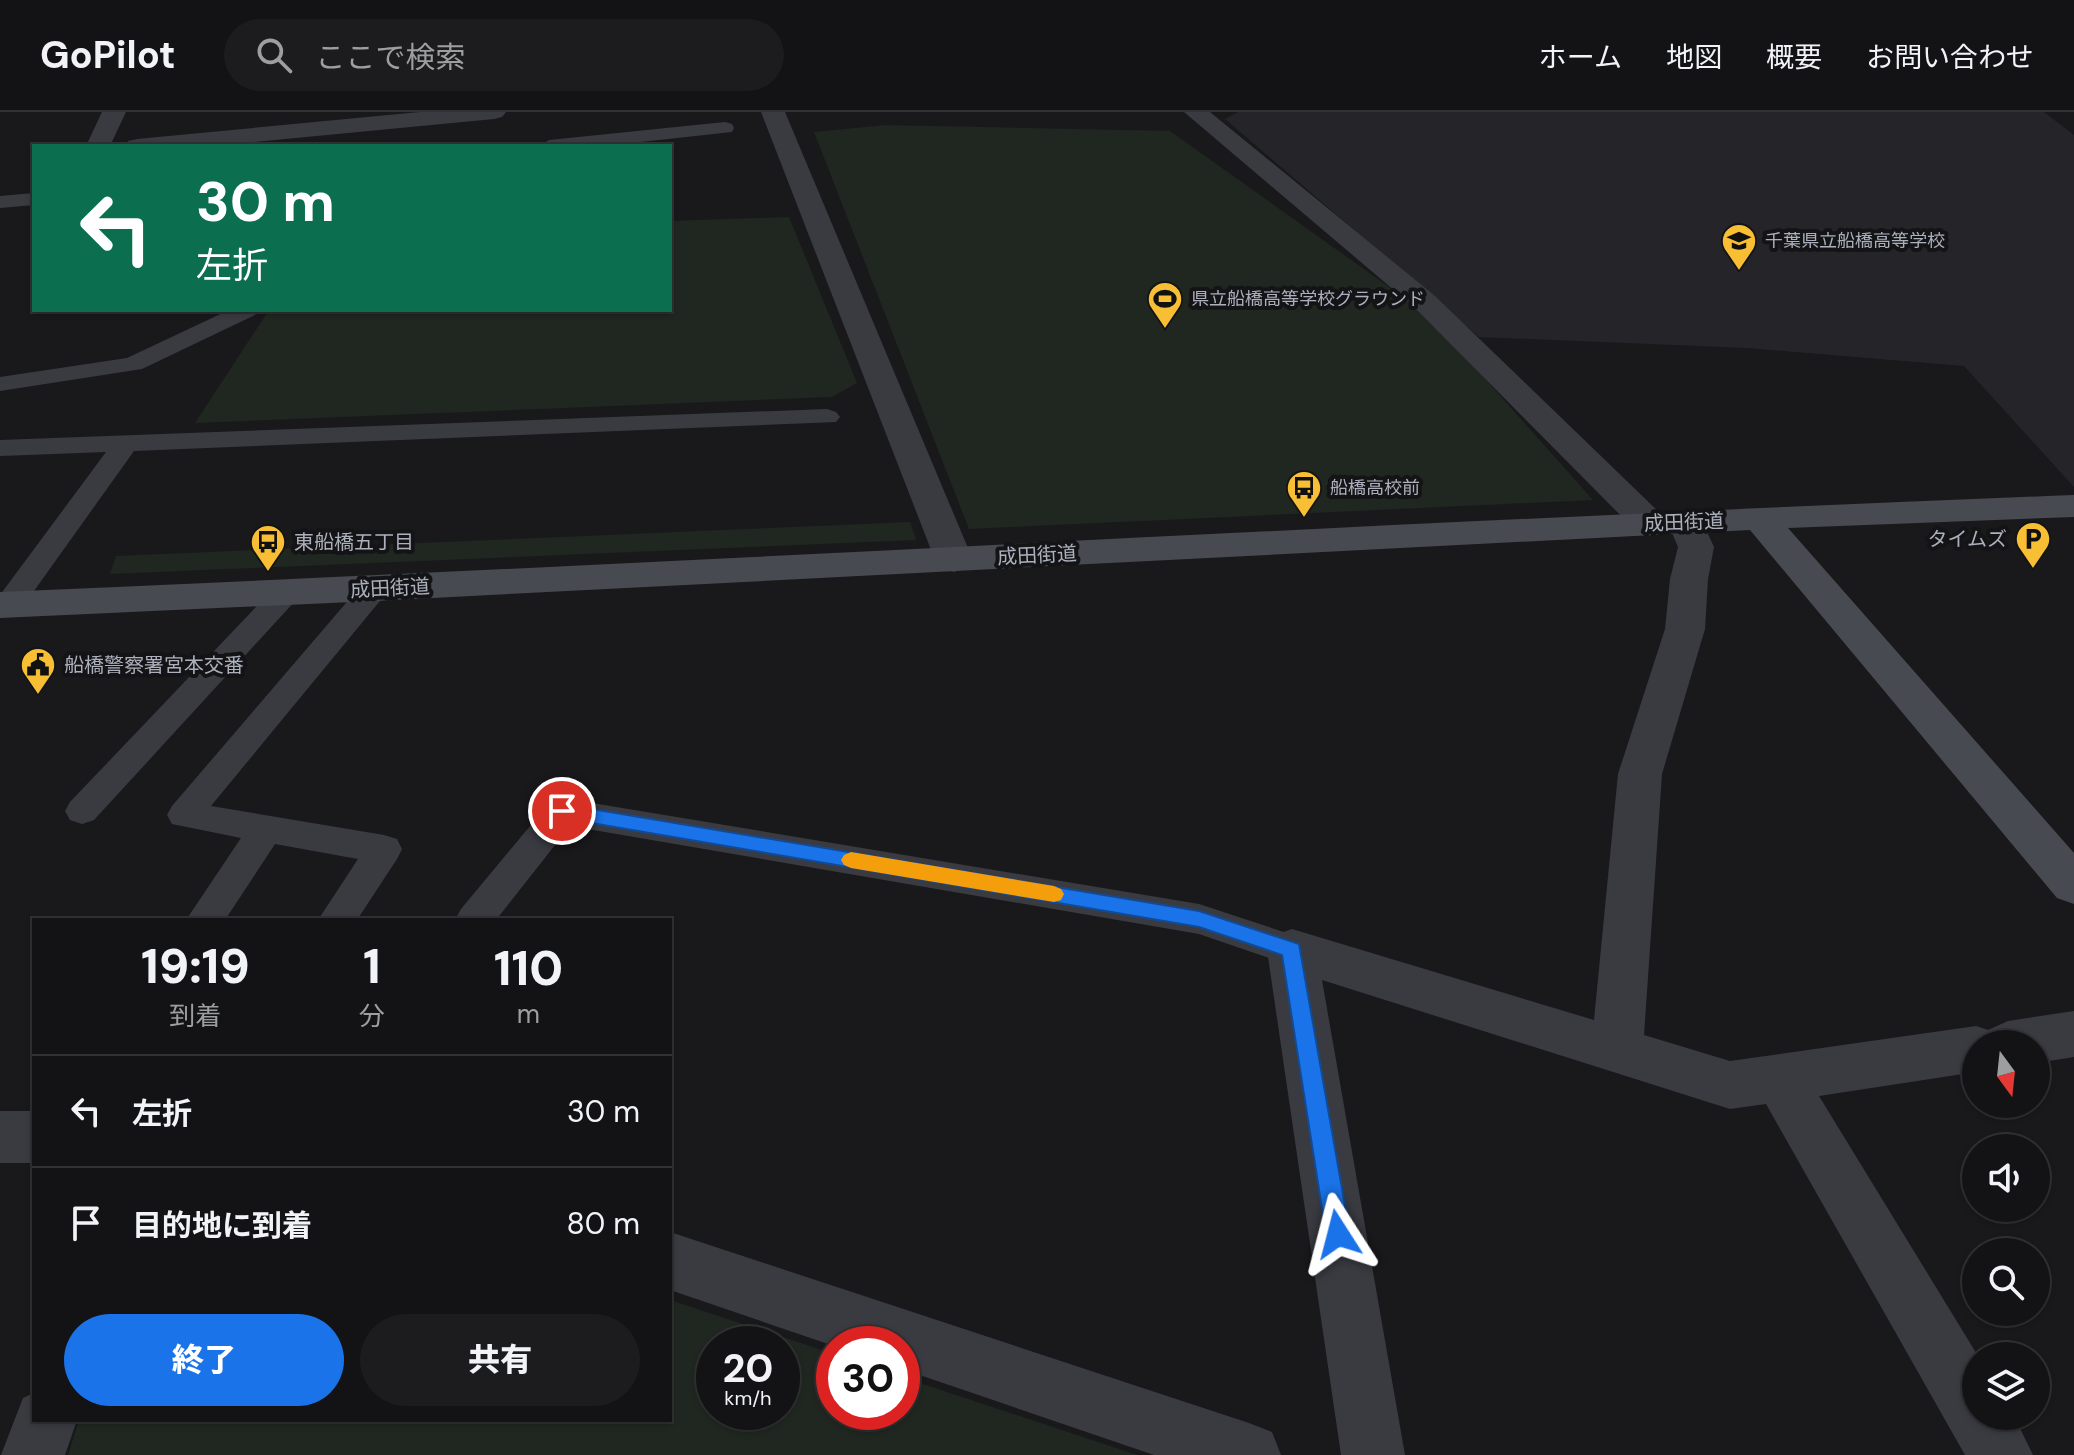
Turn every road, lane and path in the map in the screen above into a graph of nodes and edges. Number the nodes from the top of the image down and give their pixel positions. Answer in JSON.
{"nodes":[{"id":1,"x":114,"y":112,"type":"edge"},
{"id":2,"x":494,"y":112,"type":"edge"},
{"id":3,"x":773,"y":112,"type":"edge"},
{"id":4,"x":1207,"y":115,"type":"edge"},
{"id":5,"x":725,"y":128,"type":"dead end"},
{"id":6,"x":99,"y":144,"type":"edge"},
{"id":7,"x":158,"y":144,"type":"edge"},
{"id":8,"x":569,"y":144,"type":"edge"},
{"id":9,"x":32,"y":199,"type":"edge"},
{"id":10,"x":0,"y":202,"type":"edge"},
{"id":11,"x":243,"y":312,"type":"edge"},
{"id":12,"x":0,"y":384,"type":"edge"},
{"id":13,"x":827,"y":417,"type":"dead end"},
{"id":14,"x":126,"y":443,"type":"junction"},
{"id":15,"x":0,"y":448,"type":"edge"},
{"id":16,"x":2074,"y":506,"type":"edge"},
{"id":17,"x":1759,"y":518,"type":"junction"},
{"id":18,"x":1667,"y":522,"type":"junction"},
{"id":19,"x":954,"y":560,"type":"junction"},
{"id":20,"x":374,"y":589,"type":"junction"},
{"id":21,"x":286,"y":593,"type":"junction"},
{"id":22,"x":3,"y":608,"type":"edge"},
{"id":23,"x":82,"y":811,"type":"dead end"},
{"id":24,"x":267,"y":828,"type":"junction"},
{"id":25,"x":2074,"y":885,"type":"edge"},
{"id":26,"x":206,"y":918,"type":"edge"},
{"id":27,"x":338,"y":918,"type":"edge"},
{"id":28,"x":476,"y":918,"type":"edge"},
{"id":29,"x":1292,"y":950,"type":"junction"},
{"id":30,"x":2074,"y":1034,"type":"edge"},
{"id":31,"x":2050,"y":1038,"type":"edge"},
{"id":32,"x":1617,"y":1049,"type":"junction"},
{"id":33,"x":1962,"y":1051,"type":"edge"},
{"id":34,"x":1780,"y":1079,"type":"junction"},
{"id":35,"x":0,"y":1137,"type":"edge"},
{"id":36,"x":32,"y":1137,"type":"edge"},
{"id":37,"x":672,"y":1262,"type":"edge"},
{"id":38,"x":1962,"y":1388,"type":"edge"},
{"id":39,"x":44,"y":1422,"type":"edge"},
{"id":40,"x":1986,"y":1430,"type":"edge"},
{"id":41,"x":33,"y":1455,"type":"edge"},
{"id":42,"x":1249,"y":1455,"type":"edge"},
{"id":43,"x":1373,"y":1455,"type":"edge"},
{"id":44,"x":2001,"y":1455,"type":"edge"}],
"edges":[{"from":1,"to":6,"type":"street"},
{"from":2,"to":7,"type":"street"},
{"from":3,"to":19,"type":"street"},
{"from":4,"to":18,"type":"street"},
{"from":5,"to":8,"type":"lane"},
{"from":9,"to":10,"type":"lane"},
{"from":11,"to":12,"type":"lane"},
{"from":13,"to":14,"type":"lane"},
{"from":14,"to":15,"type":"lane"},
{"from":14,"to":22,"type":"lane"},
{"from":16,"to":17,"type":"street","name":"成田街道"},
{"from":17,"to":18,"type":"street","name":"成田街道"},
{"from":17,"to":25,"type":"street"},
{"from":18,"to":19,"type":"street","name":"成田街道"},
{"from":18,"to":32,"type":"street"},
{"from":19,"to":20,"type":"street","name":"成田街道"},
{"from":20,"to":21,"type":"street","name":"成田街道"},
{"from":20,"to":24,"type":"lane"},
{"from":21,"to":22,"type":"street","name":"成田街道"},
{"from":21,"to":23,"type":"lane"},
{"from":24,"to":26,"type":"lane"},
{"from":24,"to":27,"type":"lane"},
{"from":28,"to":29,"type":"lane"},
{"from":29,"to":32,"type":"street"},
{"from":29,"to":43,"type":"street"},
{"from":30,"to":31,"type":"street"},
{"from":32,"to":34,"type":"street"},
{"from":33,"to":34,"type":"street"},
{"from":34,"to":38,"type":"street"},
{"from":35,"to":36,"type":"street"},
{"from":37,"to":42,"type":"street"},
{"from":39,"to":41,"type":"street"},
{"from":40,"to":44,"type":"street"}]}
